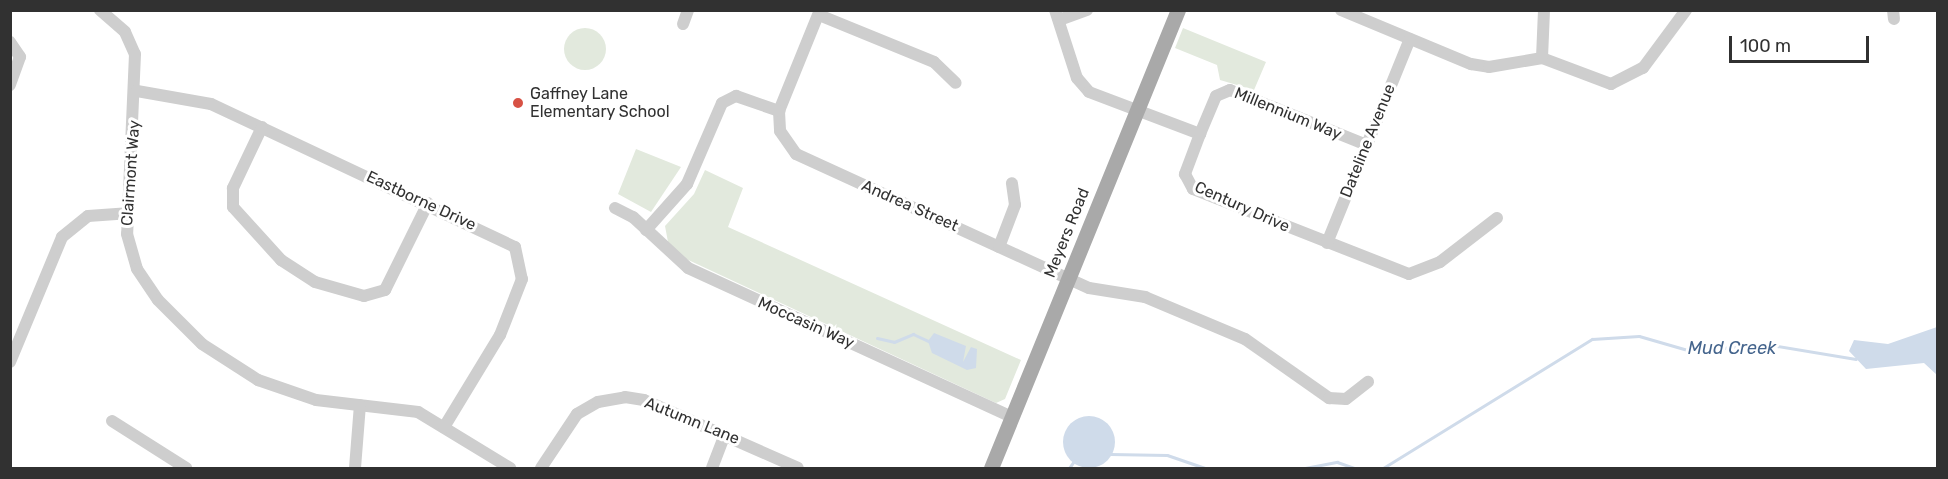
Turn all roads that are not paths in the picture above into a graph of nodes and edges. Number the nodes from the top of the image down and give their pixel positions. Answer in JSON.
{"nodes":[{"id":1,"x":100,"y":10,"type":"edge"},
{"id":2,"x":688,"y":10,"type":"edge"},
{"id":3,"x":1087,"y":10,"type":"edge"},
{"id":4,"x":1178,"y":10,"type":"edge"},
{"id":5,"x":1341,"y":10,"type":"edge"},
{"id":6,"x":1544,"y":10,"type":"edge"},
{"id":7,"x":1686,"y":10,"type":"edge"},
{"id":8,"x":819,"y":13,"type":"edge"},
{"id":9,"x":1057,"y":15,"type":"edge"},
{"id":10,"x":682,"y":24,"type":"dead end"},
{"id":11,"x":1410,"y":39,"type":"junction"},
{"id":12,"x":10,"y":42,"type":"edge"},
{"id":13,"x":1542,"y":58,"type":"junction"},
{"id":14,"x":956,"y":83,"type":"dead end"},
{"id":15,"x":10,"y":85,"type":"edge"},
{"id":16,"x":136,"y":92,"type":"junction"},
{"id":17,"x":1137,"y":110,"type":"junction"},
{"id":18,"x":779,"y":111,"type":"junction"},
{"id":19,"x":262,"y":127,"type":"junction"},
{"id":20,"x":1200,"y":135,"type":"junction"},
{"id":21,"x":1367,"y":145,"type":"junction"},
{"id":22,"x":1012,"y":183,"type":"dead end"},
{"id":23,"x":428,"y":203,"type":"junction"},
{"id":24,"x":615,"y":208,"type":"dead end"},
{"id":25,"x":127,"y":213,"type":"junction"},
{"id":26,"x":1497,"y":218,"type":"dead end"},
{"id":27,"x":646,"y":230,"type":"junction"},
{"id":28,"x":1327,"y":243,"type":"junction"},
{"id":29,"x":999,"y":247,"type":"junction"},
{"id":30,"x":1068,"y":278,"type":"junction"},
{"id":31,"x":10,"y":362,"type":"edge"},
{"id":32,"x":1368,"y":382,"type":"dead end"},
{"id":33,"x":360,"y":405,"type":"junction"},
{"id":34,"x":1012,"y":417,"type":"junction"},
{"id":35,"x":112,"y":421,"type":"dead end"},
{"id":36,"x":444,"y":427,"type":"junction"},
{"id":37,"x":725,"y":434,"type":"junction"},
{"id":38,"x":186,"y":468,"type":"edge"},
{"id":39,"x":355,"y":468,"type":"edge"},
{"id":40,"x":510,"y":468,"type":"edge"},
{"id":41,"x":541,"y":468,"type":"edge"},
{"id":42,"x":712,"y":468,"type":"edge"},
{"id":43,"x":798,"y":468,"type":"edge"},
{"id":44,"x":991,"y":468,"type":"edge"}],
"edges":[{"from":1,"to":16,"type":"street","name":"Clairmont Way"},
{"from":2,"to":10,"type":"street"},
{"from":3,"to":9,"type":"street"},
{"from":4,"to":17,"type":"main road","name":"Meyers Road"},
{"from":5,"to":11,"type":"street"},
{"from":6,"to":13,"type":"street"},
{"from":7,"to":13,"type":"street"},
{"from":8,"to":14,"type":"street"},
{"from":8,"to":18,"type":"street"},
{"from":9,"to":17,"type":"street"},
{"from":11,"to":13,"type":"street"},
{"from":11,"to":21,"type":"street","name":"Dateline Avenue"},
{"from":12,"to":15,"type":"street"},
{"from":16,"to":19,"type":"street","name":"Eastborne Drive"},
{"from":16,"to":25,"type":"street","name":"Clairmont Way"},
{"from":17,"to":20,"type":"street"},
{"from":17,"to":30,"type":"main road","name":"Meyers Road"},
{"from":18,"to":27,"type":"street"},
{"from":18,"to":29,"type":"street","name":"Andrea Street"},
{"from":19,"to":23,"type":"street","name":"Eastborne Drive"},
{"from":19,"to":23,"type":"street"},
{"from":20,"to":21,"type":"street","name":"Millennium Way"},
{"from":20,"to":28,"type":"street","name":"Century Drive"},
{"from":21,"to":28,"type":"street","name":"Dateline Avenue"},
{"from":22,"to":29,"type":"street"},
{"from":23,"to":36,"type":"street","name":"Eastborne Drive"},
{"from":24,"to":27,"type":"street","name":"Moccasin Way"},
{"from":25,"to":31,"type":"street"},
{"from":25,"to":33,"type":"street","name":"Clairmont Way"},
{"from":26,"to":28,"type":"street","name":"Century Drive"},
{"from":27,"to":34,"type":"street","name":"Moccasin Way"},
{"from":29,"to":30,"type":"street","name":"Andrea Street"},
{"from":30,"to":32,"type":"street","name":"Andrea Street"},
{"from":30,"to":34,"type":"main road","name":"Meyers Road"},
{"from":33,"to":36,"type":"street","name":"Clairmont Way"},
{"from":33,"to":39,"type":"street"},
{"from":34,"to":44,"type":"main road","name":"Meyers Road"},
{"from":35,"to":38,"type":"street"},
{"from":36,"to":40,"type":"street","name":"Clairmont Way"},
{"from":37,"to":41,"type":"street","name":"Autumn Lane"},
{"from":37,"to":42,"type":"street"},
{"from":37,"to":43,"type":"street","name":"Autumn Lane"}]}
